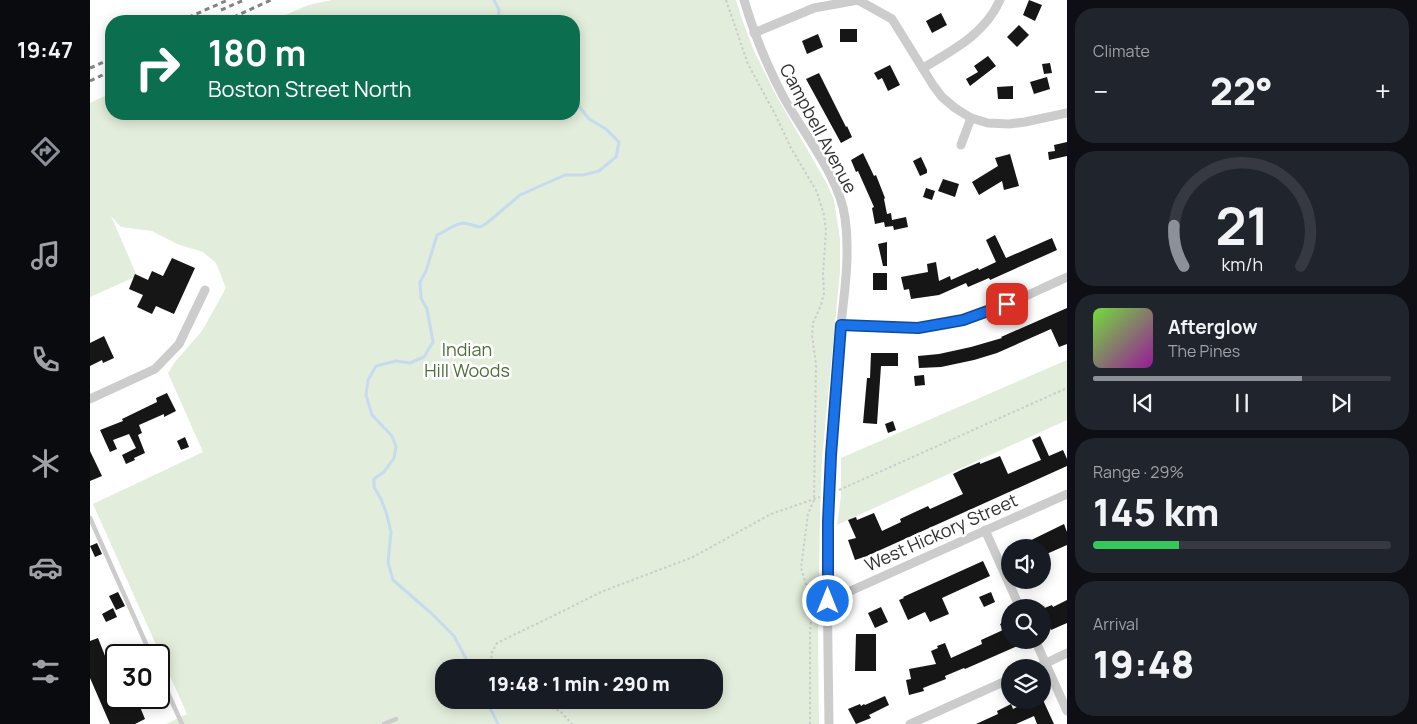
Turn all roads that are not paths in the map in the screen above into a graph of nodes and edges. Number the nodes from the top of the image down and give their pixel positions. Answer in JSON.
{"nodes":[{"id":1,"x":744,"y":0,"type":"edge"},
{"id":2,"x":1000,"y":0,"type":"edge"},
{"id":3,"x":754,"y":33,"type":"junction"},
{"id":4,"x":923,"y":68,"type":"junction"},
{"id":5,"x":1067,"y":113,"type":"edge"},
{"id":6,"x":971,"y":118,"type":"junction"},
{"id":7,"x":960,"y":145,"type":"dead end"},
{"id":8,"x":1067,"y":277,"type":"edge"},
{"id":9,"x":206,"y":290,"type":"dead end"},
{"id":10,"x":841,"y":325,"type":"junction"},
{"id":11,"x":90,"y":399,"type":"edge"},
{"id":12,"x":1067,"y":494,"type":"edge"},
{"id":13,"x":90,"y":518,"type":"edge"},
{"id":14,"x":985,"y":530,"type":"junction"},
{"id":15,"x":1016,"y":599,"type":"edge"},
{"id":16,"x":828,"y":601,"type":"junction"},
{"id":17,"x":146,"y":644,"type":"edge"},
{"id":18,"x":1067,"y":653,"type":"edge"},
{"id":19,"x":1051,"y":660,"type":"edge"},
{"id":20,"x":1051,"y":676,"type":"edge"},
{"id":21,"x":1001,"y":683,"type":"edge"},
{"id":22,"x":170,"y":697,"type":"edge"},
{"id":23,"x":1067,"y":712,"type":"edge"},
{"id":24,"x":396,"y":719,"type":"dead end"},
{"id":25,"x":182,"y":724,"type":"edge"},
{"id":26,"x":384,"y":724,"type":"edge"},
{"id":27,"x":829,"y":724,"type":"edge"},
{"id":28,"x":910,"y":724,"type":"edge"}],
"edges":[{"from":1,"to":3,"type":"street","name":"Campbell Avenue"},
{"from":2,"to":4,"type":"street"},
{"from":3,"to":4,"type":"street"},
{"from":3,"to":10,"type":"street","name":"Campbell Avenue"},
{"from":4,"to":6,"type":"street"},
{"from":5,"to":6,"type":"street"},
{"from":6,"to":7,"type":"street"},
{"from":8,"to":10,"type":"street"},
{"from":9,"to":11,"type":"street"},
{"from":10,"to":16,"type":"street","name":"Campbell Avenue"},
{"from":12,"to":14,"type":"street","name":"West Hickory Street"},
{"from":13,"to":17,"type":"lane"},
{"from":14,"to":15,"type":"street"},
{"from":14,"to":16,"type":"street","name":"West Hickory Street"},
{"from":16,"to":27,"type":"street","name":"Campbell Avenue"},
{"from":18,"to":19,"type":"street"},
{"from":20,"to":23,"type":"street"},
{"from":21,"to":28,"type":"street"},
{"from":22,"to":25,"type":"lane"},
{"from":24,"to":26,"type":"lane"}]}
